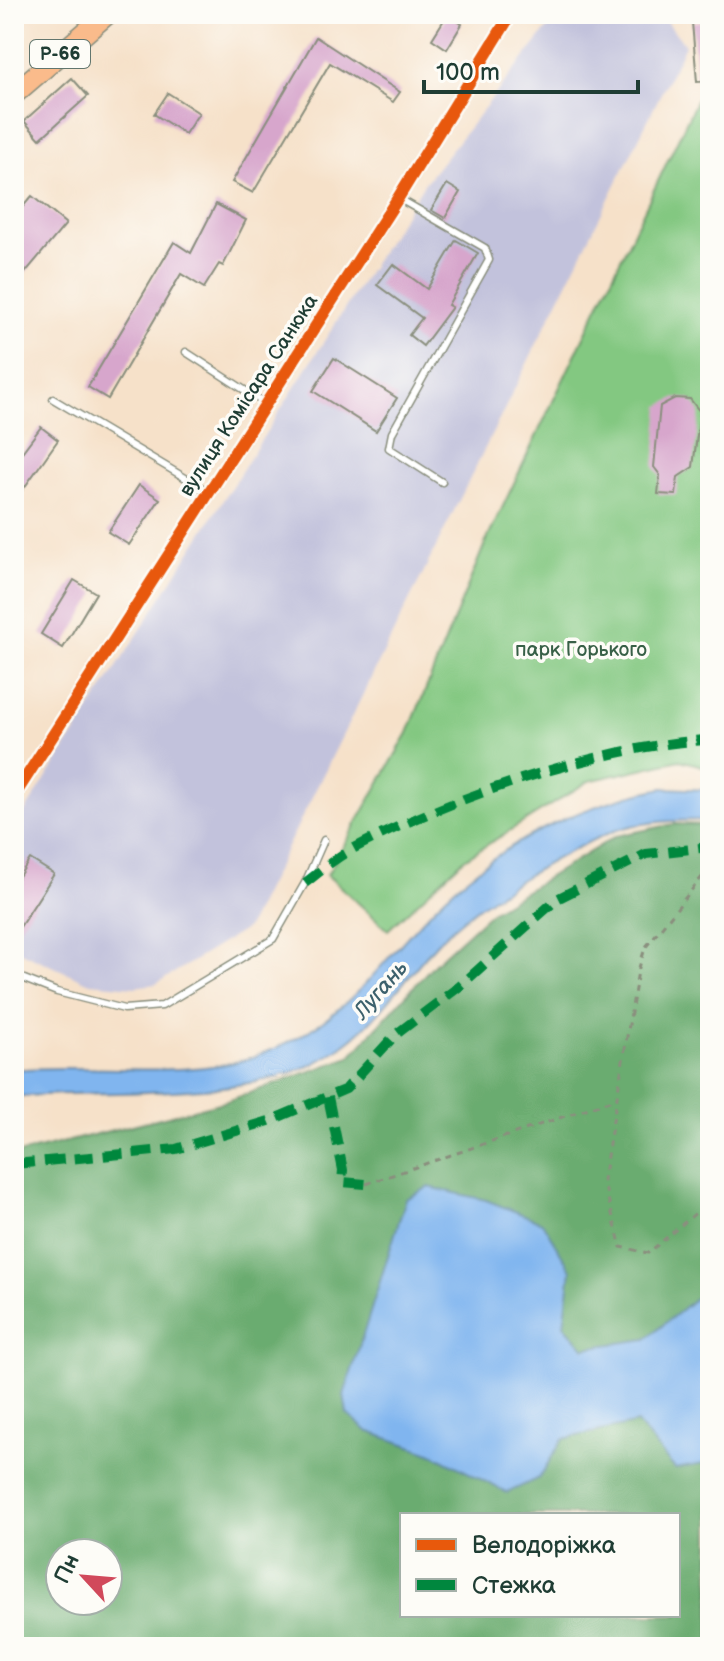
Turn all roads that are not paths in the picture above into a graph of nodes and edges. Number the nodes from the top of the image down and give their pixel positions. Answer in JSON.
{"nodes":[{"id":1,"x":107,"y":14,"type":"edge"},
{"id":2,"x":511,"y":14,"type":"edge"},
{"id":3,"x":14,"y":94,"type":"edge"},
{"id":4,"x":398,"y":198,"type":"junction"},
{"id":5,"x":186,"y":352,"type":"dead end"},
{"id":6,"x":53,"y":399,"type":"dead end"},
{"id":7,"x":266,"y":404,"type":"junction"},
{"id":8,"x":442,"y":482,"type":"dead end"},
{"id":9,"x":209,"y":492,"type":"junction"},
{"id":10,"x":14,"y":796,"type":"edge"},
{"id":11,"x":324,"y":840,"type":"dead end"},
{"id":12,"x":14,"y":975,"type":"edge"}],
"edges":[{"from":1,"to":3,"type":"main road","number":"Р-66"},
{"from":2,"to":4,"type":"street","name":"вулиця Комісара Санюка"},
{"from":4,"to":7,"type":"street","name":"вулиця Комісара Санюка"},
{"from":4,"to":8,"type":"lane"},
{"from":5,"to":7,"type":"lane"},
{"from":6,"to":9,"type":"lane"},
{"from":7,"to":9,"type":"street","name":"вулиця Комісара Санюка"},
{"from":9,"to":10,"type":"street","name":"вулиця Комісара Санюка"},
{"from":11,"to":12,"type":"lane"}]}
